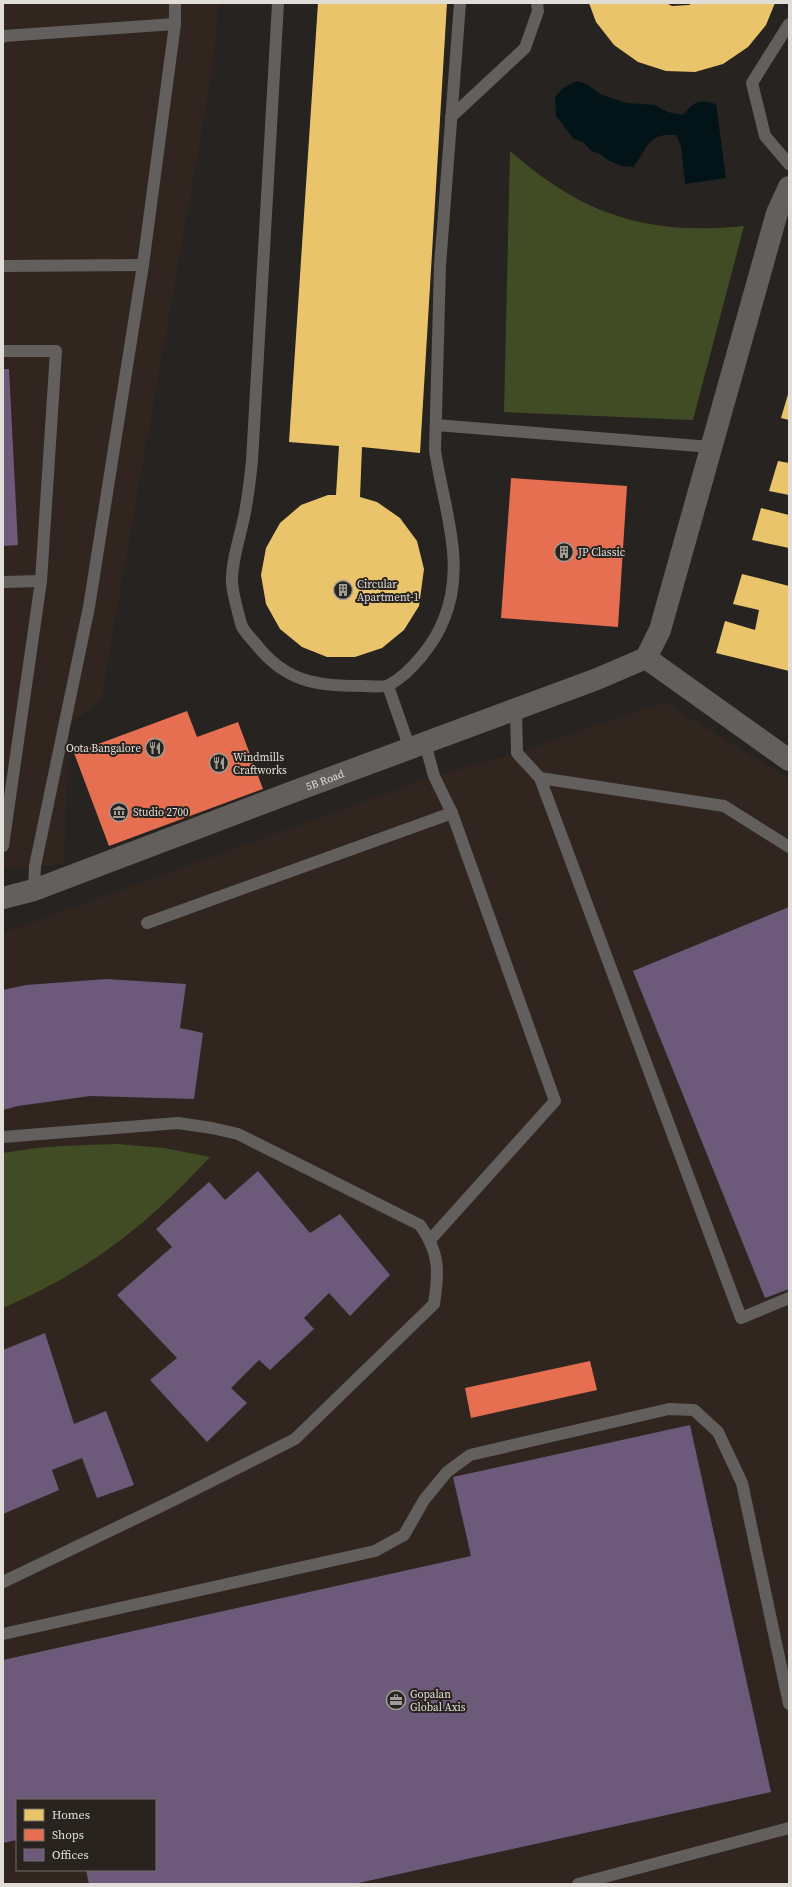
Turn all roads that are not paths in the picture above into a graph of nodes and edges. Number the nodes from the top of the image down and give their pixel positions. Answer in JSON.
{"nodes":[{"id":1,"x":175,"y":3,"type":"edge"},
{"id":2,"x":278,"y":3,"type":"edge"},
{"id":3,"x":460,"y":3,"type":"edge"},
{"id":4,"x":537,"y":3,"type":"edge"},
{"id":5,"x":175,"y":24,"type":"junction"},
{"id":6,"x":789,"y":24,"type":"edge"},
{"id":7,"x":3,"y":38,"type":"edge"},
{"id":8,"x":451,"y":117,"type":"junction"},
{"id":9,"x":789,"y":164,"type":"edge"},
{"id":10,"x":789,"y":188,"type":"edge"},
{"id":11,"x":143,"y":265,"type":"junction"},
{"id":12,"x":3,"y":266,"type":"edge"},
{"id":13,"x":3,"y":351,"type":"edge"},
{"id":14,"x":436,"y":425,"type":"junction"},
{"id":15,"x":711,"y":447,"type":"junction"},
{"id":16,"x":41,"y":581,"type":"junction"},
{"id":17,"x":3,"y":582,"type":"edge"},
{"id":18,"x":646,"y":658,"type":"junction"},
{"id":19,"x":388,"y":686,"type":"junction"},
{"id":20,"x":516,"y":709,"type":"junction"},
{"id":21,"x":418,"y":746,"type":"junction"},
{"id":22,"x":789,"y":760,"type":"edge"},
{"id":23,"x":540,"y":778,"type":"junction"},
{"id":24,"x":452,"y":813,"type":"junction"},
{"id":25,"x":3,"y":846,"type":"edge"},
{"id":26,"x":789,"y":847,"type":"edge"},
{"id":27,"x":34,"y":890,"type":"junction"},
{"id":28,"x":3,"y":898,"type":"edge"},
{"id":29,"x":147,"y":923,"type":"dead end"},
{"id":30,"x":3,"y":1137,"type":"edge"},
{"id":31,"x":430,"y":1240,"type":"junction"},
{"id":32,"x":789,"y":1298,"type":"edge"},
{"id":33,"x":3,"y":1582,"type":"edge"},
{"id":34,"x":3,"y":1634,"type":"edge"},
{"id":35,"x":789,"y":1704,"type":"edge"},
{"id":36,"x":789,"y":1828,"type":"edge"},
{"id":37,"x":578,"y":1884,"type":"edge"}],
"edges":[{"from":1,"to":5,"type":"lane"},
{"from":2,"to":19,"type":"lane"},
{"from":3,"to":8,"type":"lane"},
{"from":4,"to":8,"type":"lane"},
{"from":5,"to":7,"type":"lane"},
{"from":5,"to":11,"type":"lane"},
{"from":6,"to":9,"type":"lane"},
{"from":8,"to":14,"type":"lane"},
{"from":10,"to":15,"type":"street"},
{"from":11,"to":12,"type":"lane"},
{"from":11,"to":27,"type":"lane"},
{"from":13,"to":16,"type":"lane"},
{"from":14,"to":15,"type":"lane"},
{"from":14,"to":19,"type":"lane"},
{"from":15,"to":18,"type":"street"},
{"from":16,"to":17,"type":"lane"},
{"from":16,"to":25,"type":"lane"},
{"from":18,"to":20,"type":"street","name":"5B Road"},
{"from":18,"to":22,"type":"street"},
{"from":19,"to":21,"type":"lane"},
{"from":20,"to":21,"type":"street","name":"5B Road"},
{"from":20,"to":23,"type":"lane"},
{"from":21,"to":24,"type":"lane"},
{"from":21,"to":27,"type":"street","name":"5B Road"},
{"from":23,"to":26,"type":"lane"},
{"from":23,"to":32,"type":"lane"},
{"from":24,"to":29,"type":"lane"},
{"from":24,"to":31,"type":"lane"},
{"from":27,"to":28,"type":"street","name":"5B Road"},
{"from":30,"to":31,"type":"lane"},
{"from":31,"to":33,"type":"lane"},
{"from":34,"to":35,"type":"lane"},
{"from":36,"to":37,"type":"lane"}]}
